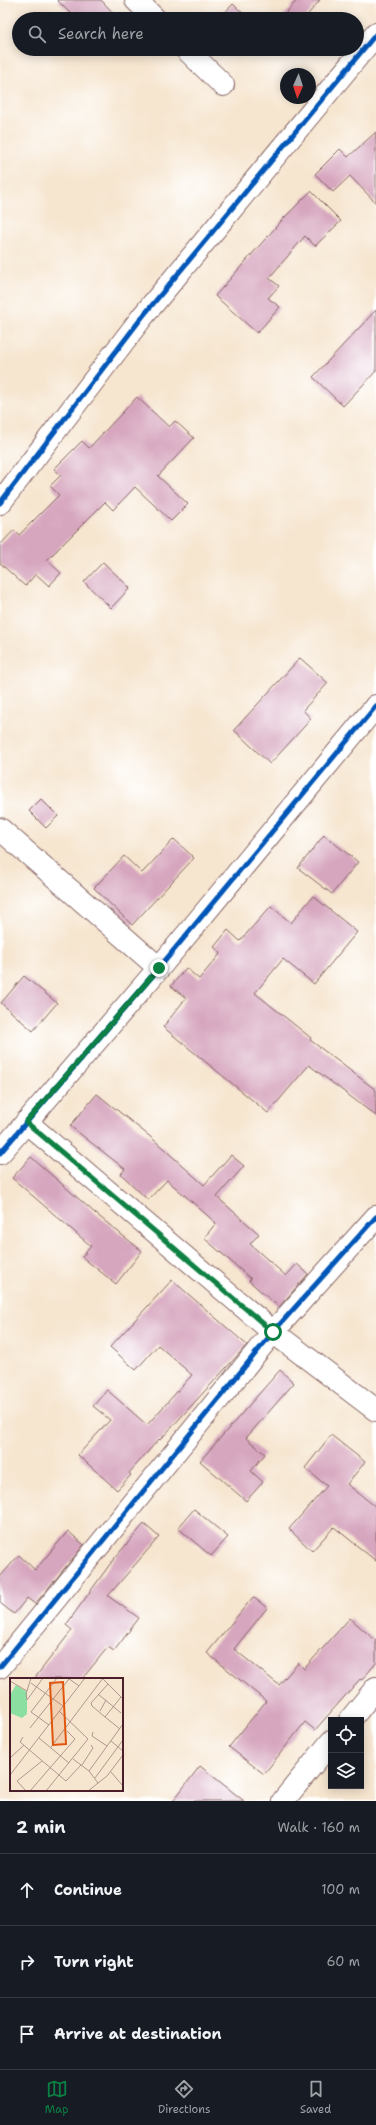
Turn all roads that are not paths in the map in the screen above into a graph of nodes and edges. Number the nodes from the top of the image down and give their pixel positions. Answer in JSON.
{"nodes":[{"id":1,"x":136,"y":0,"type":"edge"},
{"id":2,"x":148,"y":12,"type":"edge"},
{"id":3,"x":376,"y":34,"type":"edge"},
{"id":4,"x":364,"y":49,"type":"edge"},
{"id":5,"x":193,"y":56,"type":"edge"},
{"id":6,"x":358,"y":56,"type":"edge"},
{"id":7,"x":223,"y":85,"type":"dead end"},
{"id":8,"x":0,"y":503,"type":"edge"},
{"id":9,"x":376,"y":706,"type":"edge"},
{"id":10,"x":0,"y":829,"type":"edge"},
{"id":11,"x":159,"y":968,"type":"junction"},
{"id":12,"x":26,"y":1122,"type":"junction"},
{"id":13,"x":0,"y":1153,"type":"edge"},
{"id":14,"x":376,"y":1217,"type":"edge"},
{"id":15,"x":273,"y":1332,"type":"junction"},
{"id":16,"x":376,"y":1410,"type":"edge"},
{"id":17,"x":0,"y":1667,"type":"edge"},
{"id":18,"x":376,"y":1688,"type":"edge"},
{"id":19,"x":352,"y":1717,"type":"edge"},
{"id":20,"x":328,"y":1746,"type":"edge"},
{"id":21,"x":283,"y":1801,"type":"edge"}],
"edges":[{"from":1,"to":2,"type":"street"},
{"from":3,"to":4,"type":"street"},
{"from":5,"to":7,"type":"street"},
{"from":6,"to":8,"type":"street"},
{"from":9,"to":11,"type":"street"},
{"from":10,"to":11,"type":"street"},
{"from":11,"to":12,"type":"street"},
{"from":12,"to":13,"type":"street"},
{"from":12,"to":15,"type":"street"},
{"from":14,"to":15,"type":"street"},
{"from":15,"to":16,"type":"street"},
{"from":15,"to":17,"type":"street"},
{"from":18,"to":19,"type":"street"},
{"from":20,"to":21,"type":"street"}]}
